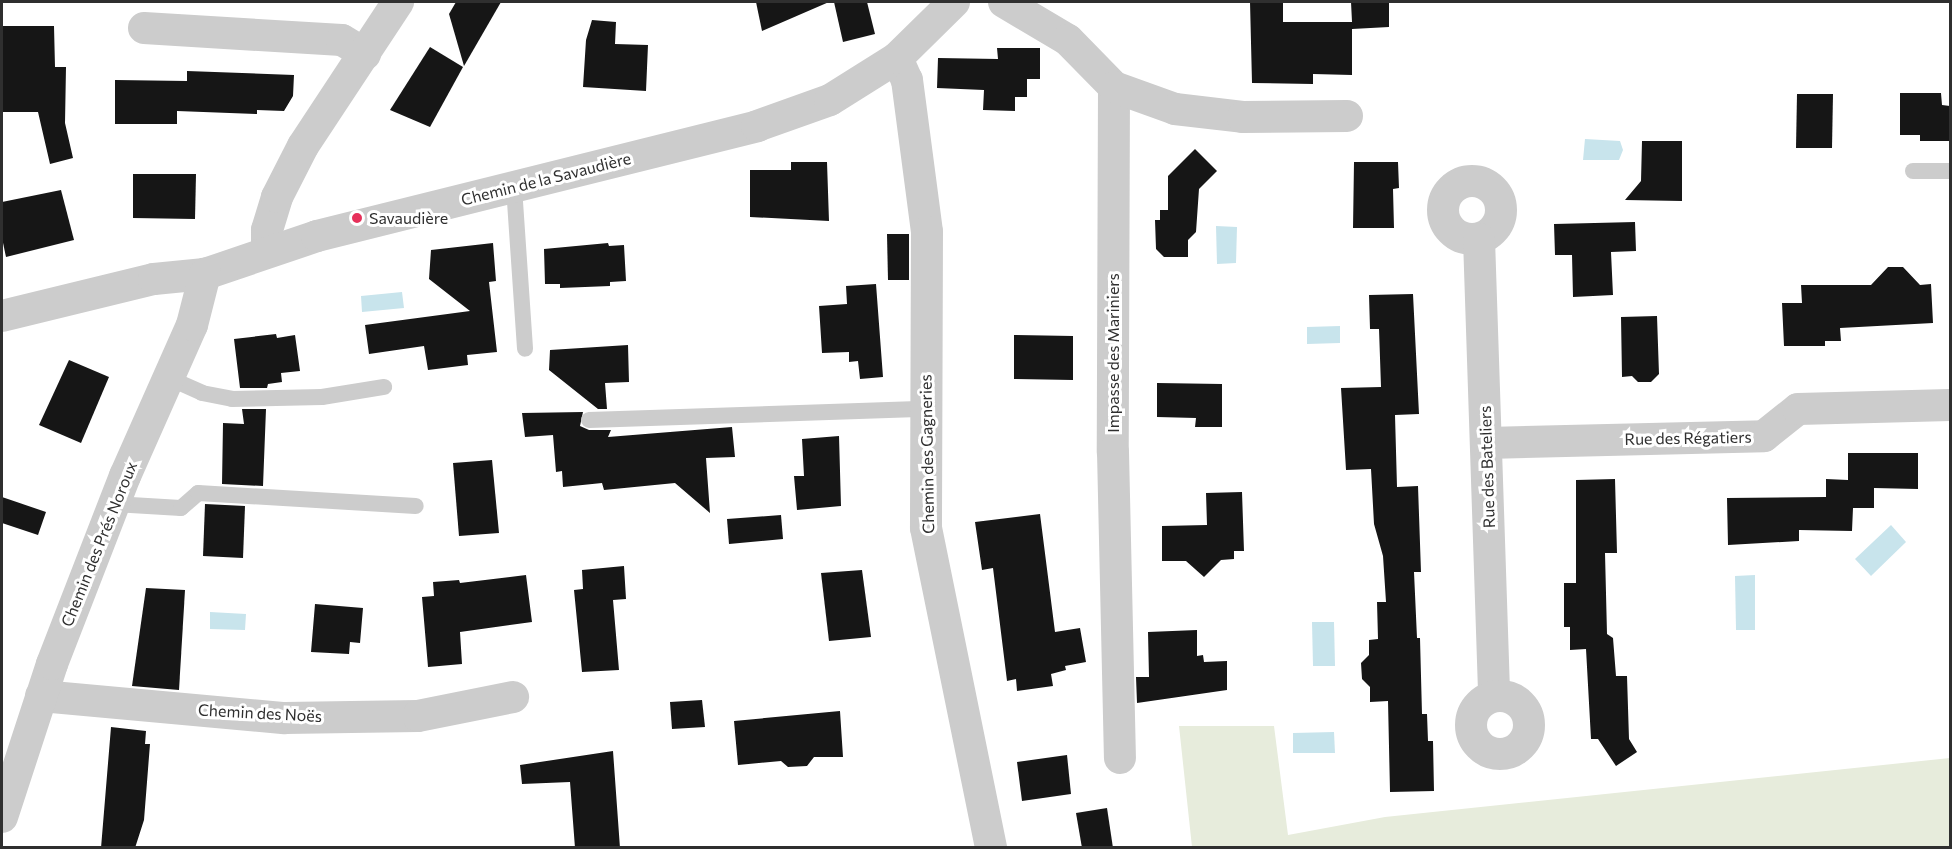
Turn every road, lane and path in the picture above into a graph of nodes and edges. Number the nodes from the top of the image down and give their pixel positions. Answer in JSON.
{"nodes":[{"id":1,"x":398,"y":2,"type":"edge"},
{"id":2,"x":1004,"y":2,"type":"edge"},
{"id":3,"x":937,"y":8,"type":"edge"},
{"id":4,"x":144,"y":28,"type":"dead end"},
{"id":5,"x":365,"y":54,"type":"junction"},
{"id":6,"x":897,"y":58,"type":"junction"},
{"id":7,"x":1114,"y":87,"type":"junction"},
{"id":8,"x":1347,"y":116,"type":"dead end"},
{"id":9,"x":1913,"y":171,"type":"dead end"},
{"id":10,"x":1950,"y":171,"type":"edge"},
{"id":11,"x":514,"y":187,"type":"junction"},
{"id":12,"x":1479,"y":239,"type":"dead end"},
{"id":13,"x":267,"y":250,"type":"junction"},
{"id":14,"x":205,"y":274,"type":"junction"},
{"id":15,"x":2,"y":316,"type":"edge"},
{"id":16,"x":525,"y":350,"type":"dead end"},
{"id":17,"x":169,"y":378,"type":"junction"},
{"id":18,"x":384,"y":387,"type":"dead end"},
{"id":19,"x":1950,"y":405,"type":"edge"},
{"id":20,"x":926,"y":409,"type":"junction"},
{"id":21,"x":589,"y":420,"type":"dead end"},
{"id":22,"x":1487,"y":443,"type":"junction"},
{"id":23,"x":114,"y":504,"type":"junction"},
{"id":24,"x":416,"y":506,"type":"dead end"},
{"id":25,"x":1494,"y":694,"type":"dead end"},
{"id":26,"x":41,"y":696,"type":"junction"},
{"id":27,"x":513,"y":697,"type":"dead end"},
{"id":28,"x":1119,"y":758,"type":"dead end"},
{"id":29,"x":2,"y":817,"type":"edge"},
{"id":30,"x":991,"y":848,"type":"edge"}],
"edges":[{"from":1,"to":5,"type":"street"},
{"from":2,"to":7,"type":"street"},
{"from":3,"to":6,"type":"street","name":"Chemin de la Savaudière"},
{"from":4,"to":5,"type":"street"},
{"from":5,"to":13,"type":"street"},
{"from":6,"to":11,"type":"street","name":"Chemin de la Savaudière"},
{"from":6,"to":20,"type":"street","name":"Chemin des Gagneries"},
{"from":7,"to":8,"type":"street"},
{"from":7,"to":28,"type":"street","name":"Impasse des Mariniers"},
{"from":9,"to":10,"type":"lane"},
{"from":11,"to":13,"type":"street","name":"Chemin de la Savaudière"},
{"from":11,"to":16,"type":"lane"},
{"from":12,"to":22,"type":"street","name":"Rue des Bateliers"},
{"from":13,"to":14,"type":"street","name":"Chemin de la Savaudière"},
{"from":14,"to":15,"type":"street","name":"Chemin de la Savaudière"},
{"from":14,"to":17,"type":"street","name":"Chemin des Prés Noroux"},
{"from":17,"to":18,"type":"lane"},
{"from":17,"to":23,"type":"street","name":"Chemin des Prés Noroux"},
{"from":19,"to":22,"type":"street","name":"Rue des Régatiers"},
{"from":20,"to":21,"type":"lane"},
{"from":20,"to":30,"type":"street","name":"Chemin des Gagneries"},
{"from":22,"to":25,"type":"street","name":"Rue des Bateliers"},
{"from":23,"to":24,"type":"lane"},
{"from":23,"to":26,"type":"street","name":"Chemin des Prés Noroux"},
{"from":26,"to":27,"type":"street","name":"Chemin des Noës"},
{"from":26,"to":29,"type":"street","name":"Chemin des Prés Noroux"}]}
